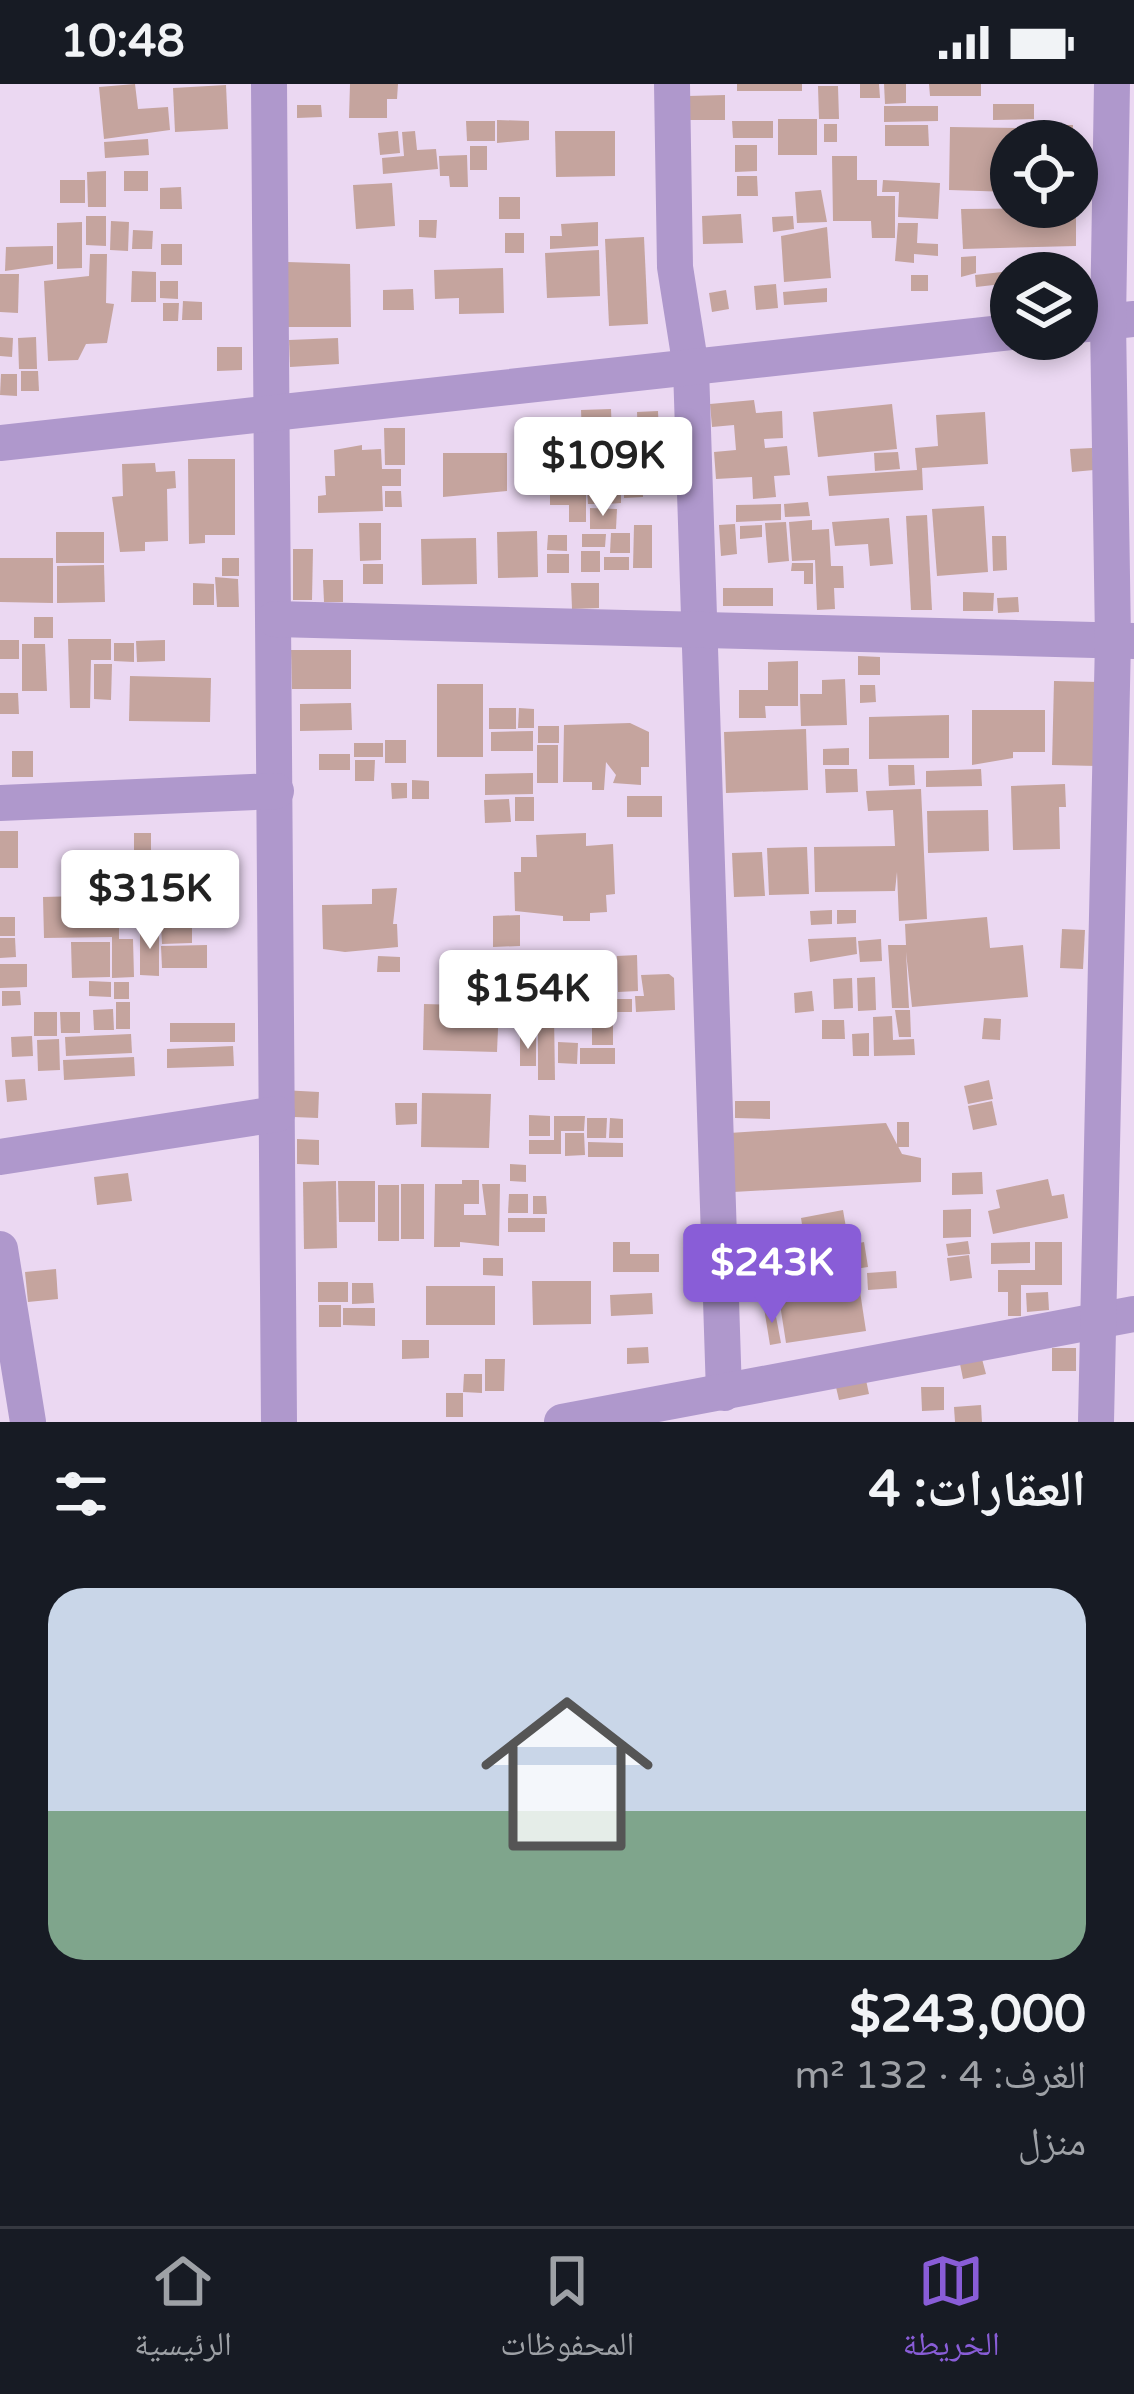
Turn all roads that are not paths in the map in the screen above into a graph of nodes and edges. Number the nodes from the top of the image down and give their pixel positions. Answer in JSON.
{"nodes":[{"id":1,"x":268,"y":84,"type":"edge"},
{"id":2,"x":673,"y":84,"type":"edge"},
{"id":3,"x":1112,"y":84,"type":"edge"},
{"id":4,"x":1106,"y":322,"type":"edge"},
{"id":5,"x":990,"y":334,"type":"edge"},
{"id":6,"x":691,"y":368,"type":"junction"},
{"id":7,"x":274,"y":415,"type":"junction"},
{"id":8,"x":0,"y":443,"type":"edge"},
{"id":9,"x":274,"y":619,"type":"junction"},
{"id":10,"x":700,"y":628,"type":"junction"},
{"id":11,"x":1123,"y":640,"type":"edge"},
{"id":12,"x":276,"y":791,"type":"junction"},
{"id":13,"x":0,"y":803,"type":"edge"},
{"id":14,"x":278,"y":1114,"type":"junction"},
{"id":15,"x":0,"y":1157,"type":"edge"},
{"id":16,"x":0,"y":1249,"type":"edge"},
{"id":17,"x":1116,"y":1317,"type":"edge"},
{"id":18,"x":724,"y":1393,"type":"junction"},
{"id":19,"x":28,"y":1422,"type":"edge"},
{"id":20,"x":279,"y":1422,"type":"edge"},
{"id":21,"x":562,"y":1422,"type":"edge"},
{"id":22,"x":1096,"y":1422,"type":"edge"}],
"edges":[{"from":1,"to":7,"type":"street"},
{"from":2,"to":6,"type":"street"},
{"from":3,"to":4,"type":"street"},
{"from":4,"to":11,"type":"street"},
{"from":5,"to":6,"type":"street"},
{"from":6,"to":7,"type":"street"},
{"from":6,"to":10,"type":"street"},
{"from":7,"to":8,"type":"street"},
{"from":7,"to":9,"type":"street"},
{"from":9,"to":10,"type":"street"},
{"from":9,"to":12,"type":"street"},
{"from":10,"to":11,"type":"street"},
{"from":10,"to":18,"type":"street"},
{"from":11,"to":17,"type":"street"},
{"from":12,"to":13,"type":"street"},
{"from":12,"to":14,"type":"street"},
{"from":14,"to":15,"type":"street"},
{"from":14,"to":20,"type":"street"},
{"from":16,"to":19,"type":"street"},
{"from":17,"to":18,"type":"street"},
{"from":17,"to":22,"type":"street"},
{"from":18,"to":21,"type":"street"}]}
